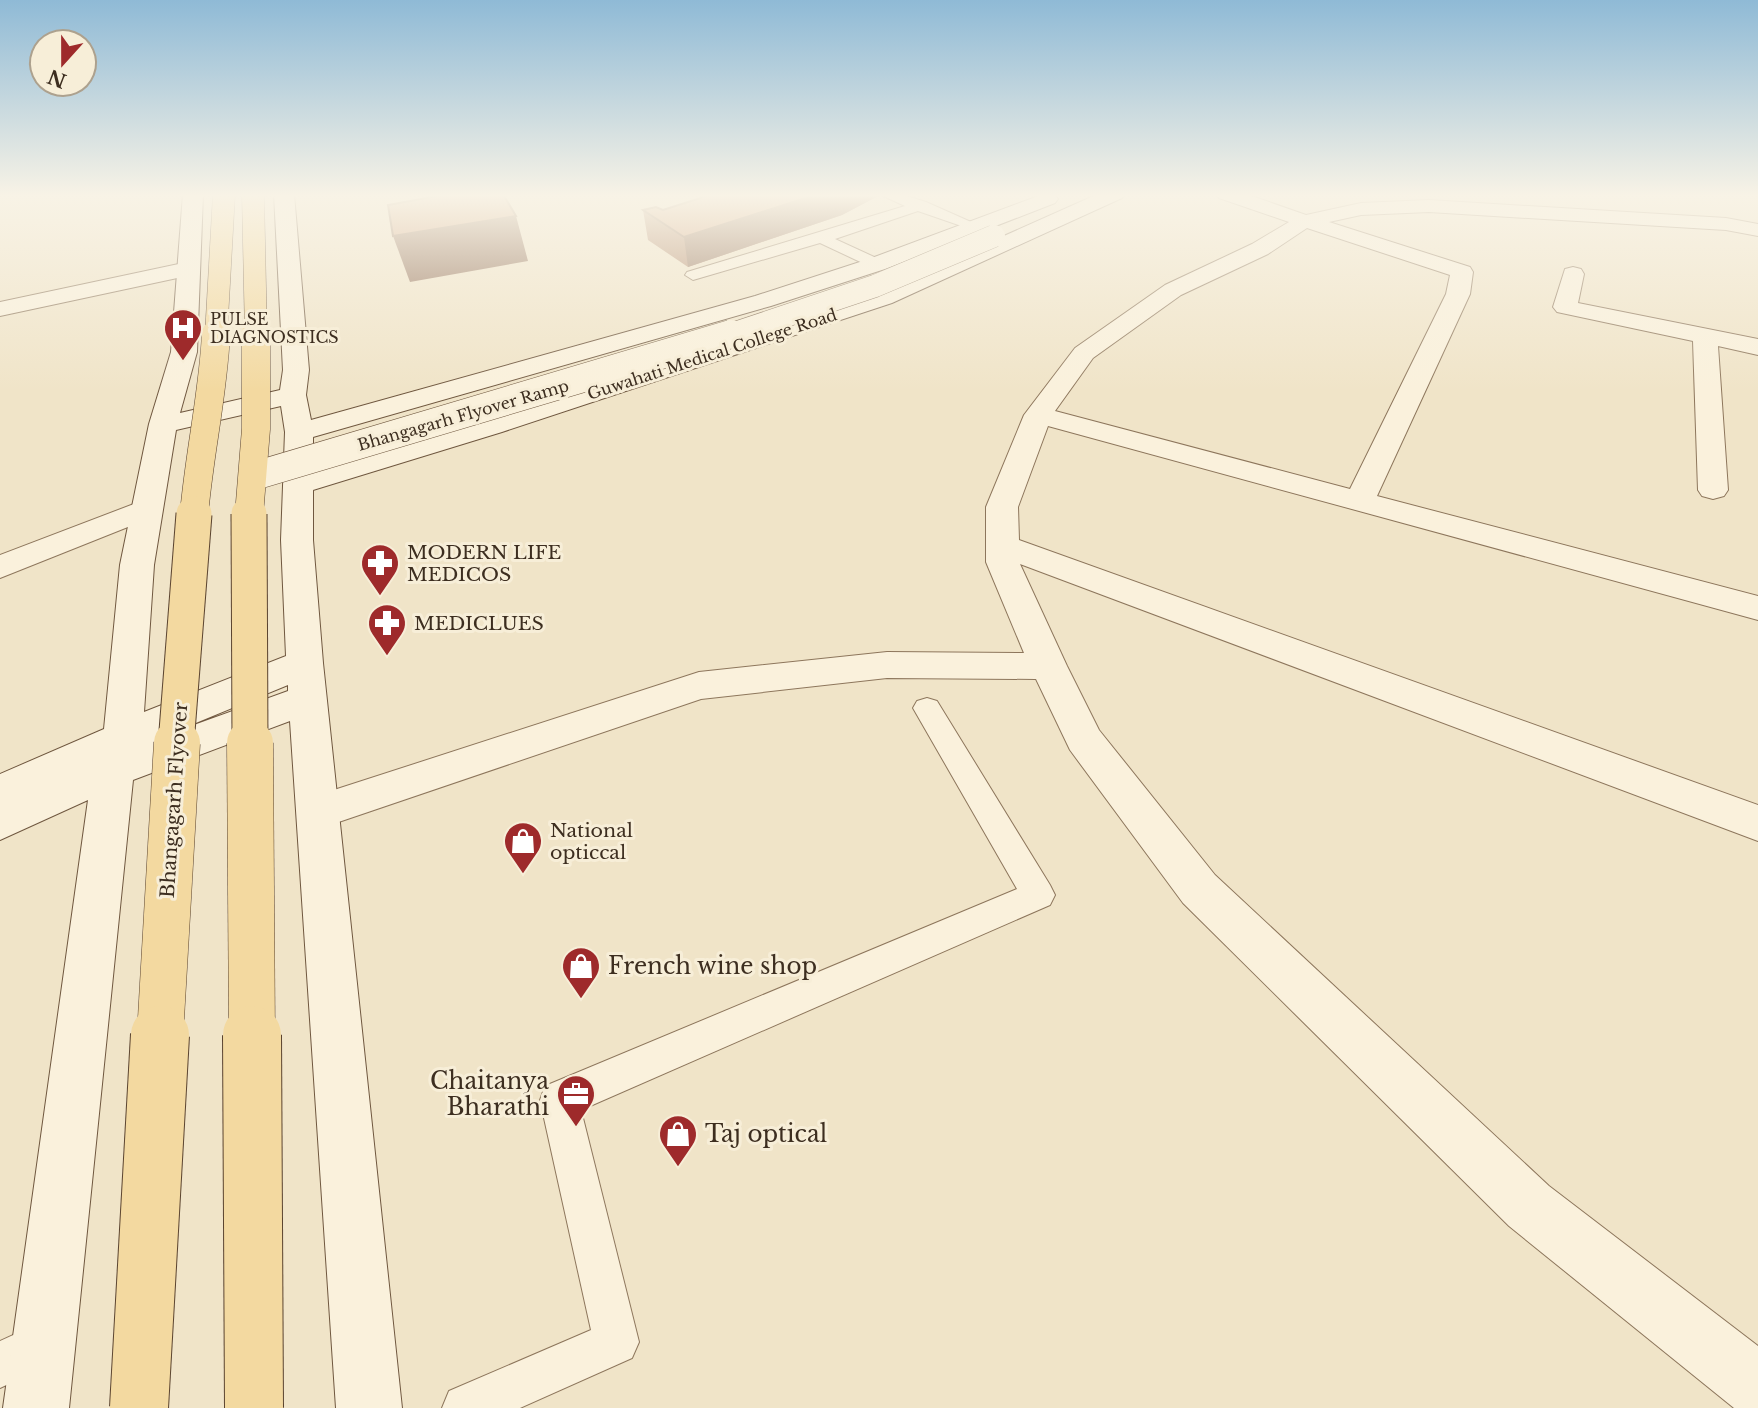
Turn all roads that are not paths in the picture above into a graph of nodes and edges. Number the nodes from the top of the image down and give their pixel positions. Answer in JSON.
{"nodes":[{"id":1,"x":189,"y":260,"type":"edge"},
{"id":2,"x":220,"y":260,"type":"edge"},
{"id":3,"x":252,"y":260,"type":"edge"},
{"id":4,"x":288,"y":260,"type":"edge"},
{"id":5,"x":746,"y":260,"type":"edge"},
{"id":6,"x":868,"y":260,"type":"edge"},
{"id":7,"x":891,"y":260,"type":"edge"},
{"id":8,"x":927,"y":260,"type":"edge"},
{"id":9,"x":957,"y":260,"type":"edge"},
{"id":10,"x":1237,"y":260,"type":"edge"},
{"id":11,"x":1423,"y":260,"type":"edge"},
{"id":12,"x":877,"y":264,"type":"junction"},
{"id":13,"x":188,"y":269,"type":"junction"},
{"id":14,"x":1573,"y":274,"type":"dead end"},
{"id":15,"x":693,"y":275,"type":"dead end"},
{"id":16,"x":0,"y":309,"type":"edge"},
{"id":17,"x":1705,"y":337,"type":"junction"},
{"id":18,"x":1758,"y":348,"type":"edge"},
{"id":19,"x":293,"y":389,"type":"junction"},
{"id":20,"x":1038,"y":415,"type":"junction"},
{"id":21,"x":166,"y":416,"type":"junction"},
{"id":22,"x":299,"y":432,"type":"junction"},
{"id":23,"x":254,"y":476,"type":"junction"},
{"id":24,"x":299,"y":485,"type":"junction"},
{"id":25,"x":1713,"y":490,"type":"dead end"},
{"id":26,"x":1359,"y":501,"type":"junction"},
{"id":27,"x":147,"y":508,"type":"junction"},
{"id":28,"x":1003,"y":546,"type":"junction"},
{"id":29,"x":0,"y":567,"type":"edge"},
{"id":30,"x":1758,"y":608,"type":"edge"},
{"id":31,"x":1048,"y":666,"type":"junction"},
{"id":32,"x":307,"y":681,"type":"junction"},
{"id":33,"x":927,"y":708,"type":"dead end"},
{"id":34,"x":118,"y":754,"type":"junction"},
{"id":35,"x":0,"y":792,"type":"edge"},
{"id":36,"x":318,"y":812,"type":"junction"},
{"id":37,"x":0,"y":822,"type":"edge"},
{"id":38,"x":1758,"y":822,"type":"edge"},
{"id":39,"x":22,"y":1355,"type":"edge"},
{"id":40,"x":1758,"y":1386,"type":"edge"},
{"id":41,"x":36,"y":1408,"type":"edge"},
{"id":42,"x":139,"y":1408,"type":"edge"},
{"id":43,"x":254,"y":1408,"type":"edge"},
{"id":44,"x":369,"y":1408,"type":"edge"},
{"id":45,"x":466,"y":1408,"type":"edge"}],
"edges":[{"from":1,"to":13,"type":"main road"},
{"from":2,"to":42,"type":"main road","name":"Bhangagarh Flyover","bridge":true},
{"from":3,"to":23,"type":"main road","bridge":true},
{"from":4,"to":19,"type":"main road"},
{"from":5,"to":15,"type":"lane"},
{"from":6,"to":12,"type":"lane"},
{"from":7,"to":12,"type":"main road","name":"Guwahati Medical College Road"},
{"from":8,"to":23,"type":"main road","name":"Bhangagarh Flyover Ramp","bridge":true},
{"from":9,"to":24,"type":"main road","name":"Guwahati Medical College Road"},
{"from":10,"to":20,"type":"main road"},
{"from":11,"to":26,"type":"main road"},
{"from":12,"to":22,"type":"main road","name":"Guwahati Medical College Road"},
{"from":13,"to":16,"type":"main road"},
{"from":13,"to":21,"type":"main road"},
{"from":14,"to":17,"type":"main road"},
{"from":17,"to":18,"type":"main road"},
{"from":17,"to":25,"type":"main road"},
{"from":19,"to":21,"type":"main road"},
{"from":19,"to":22,"type":"main road"},
{"from":20,"to":26,"type":"main road"},
{"from":20,"to":28,"type":"main road"},
{"from":21,"to":27,"type":"main road"},
{"from":22,"to":24,"type":"main road"},
{"from":23,"to":43,"type":"main road","bridge":true},
{"from":24,"to":32,"type":"main road"},
{"from":26,"to":30,"type":"main road"},
{"from":27,"to":29,"type":"main road"},
{"from":27,"to":34,"type":"main road"},
{"from":28,"to":31,"type":"main road"},
{"from":28,"to":38,"type":"main road"},
{"from":31,"to":36,"type":"main road"},
{"from":31,"to":40,"type":"main road"},
{"from":32,"to":34,"type":"main road"},
{"from":32,"to":36,"type":"main road"},
{"from":33,"to":45,"type":"lane"},
{"from":34,"to":35,"type":"main road"},
{"from":34,"to":37,"type":"main road"},
{"from":34,"to":39,"type":"main road"},
{"from":36,"to":44,"type":"main road"},
{"from":39,"to":41,"type":"main road"}]}
